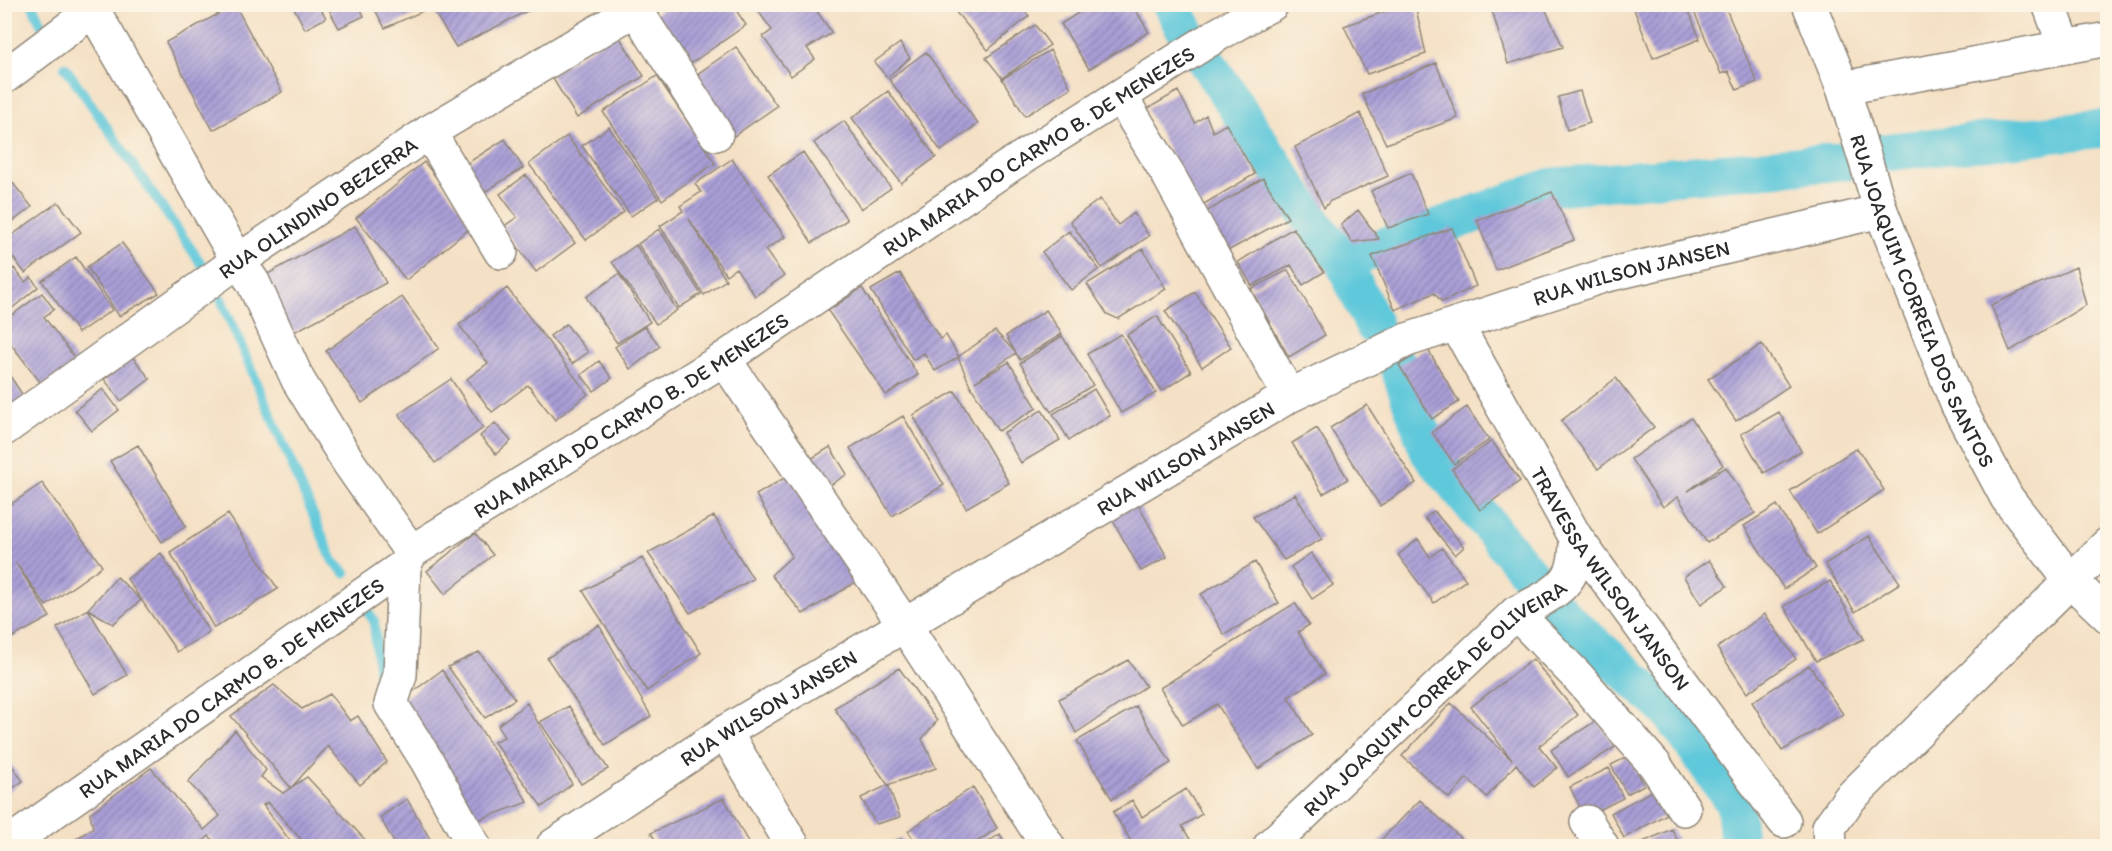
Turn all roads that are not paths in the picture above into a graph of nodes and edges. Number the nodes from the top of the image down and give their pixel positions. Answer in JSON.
{"nodes":[{"id":1,"x":1272,"y":4,"type":"edge"},
{"id":2,"x":1809,"y":4,"type":"edge"},
{"id":3,"x":2049,"y":4,"type":"edge"},
{"id":4,"x":637,"y":6,"type":"edge"},
{"id":5,"x":94,"y":7,"type":"edge"},
{"id":6,"x":2108,"y":39,"type":"edge"},
{"id":7,"x":2065,"y":47,"type":"junction"},
{"id":8,"x":4,"y":77,"type":"edge"},
{"id":9,"x":1843,"y":88,"type":"junction"},
{"id":10,"x":1121,"y":98,"type":"junction"},
{"id":11,"x":429,"y":132,"type":"junction"},
{"id":12,"x":716,"y":134,"type":"dead end"},
{"id":13,"x":1881,"y":211,"type":"junction"},
{"id":14,"x":501,"y":252,"type":"dead end"},
{"id":15,"x":238,"y":261,"type":"junction"},
{"id":16,"x":1456,"y":324,"type":"junction"},
{"id":17,"x":724,"y":359,"type":"junction"},
{"id":18,"x":1288,"y":396,"type":"junction"},
{"id":19,"x":4,"y":429,"type":"edge"},
{"id":20,"x":1576,"y":538,"type":"junction"},
{"id":21,"x":2108,"y":544,"type":"edge"},
{"id":22,"x":407,"y":559,"type":"junction"},
{"id":23,"x":2070,"y":580,"type":"junction"},
{"id":24,"x":1516,"y":613,"type":"junction"},
{"id":25,"x":2108,"y":616,"type":"edge"},
{"id":26,"x":904,"y":624,"type":"junction"},
{"id":27,"x":724,"y":732,"type":"junction"},
{"id":28,"x":1684,"y":809,"type":"dead end"},
{"id":29,"x":1784,"y":821,"type":"dead end"},
{"id":30,"x":4,"y":846,"type":"edge"},
{"id":31,"x":474,"y":846,"type":"edge"},
{"id":32,"x":553,"y":846,"type":"edge"},
{"id":33,"x":793,"y":846,"type":"edge"},
{"id":34,"x":1048,"y":846,"type":"edge"},
{"id":35,"x":1270,"y":846,"type":"edge"},
{"id":36,"x":1830,"y":846,"type":"edge"}],
"edges":[{"from":1,"to":10,"type":"street","name":"RUA MARIA DO CARMO B. DE MENEZES"},
{"from":2,"to":9,"type":"street","name":"RUA JOAQUIM CORREIA DOS SANTOS"},
{"from":3,"to":7,"type":"street"},
{"from":4,"to":11,"type":"street","name":"RUA OLINDINO BEZERRA"},
{"from":4,"to":12,"type":"street"},
{"from":5,"to":8,"type":"street"},
{"from":5,"to":15,"type":"street"},
{"from":6,"to":7,"type":"street"},
{"from":7,"to":9,"type":"street"},
{"from":9,"to":13,"type":"street","name":"RUA JOAQUIM CORREIA DOS SANTOS"},
{"from":10,"to":17,"type":"street","name":"RUA MARIA DO CARMO B. DE MENEZES"},
{"from":10,"to":18,"type":"street"},
{"from":11,"to":14,"type":"street"},
{"from":11,"to":15,"type":"street","name":"RUA OLINDINO BEZERRA"},
{"from":13,"to":16,"type":"street","name":"RUA WILSON JANSEN"},
{"from":13,"to":23,"type":"street","name":"RUA JOAQUIM CORREIA DOS SANTOS"},
{"from":15,"to":19,"type":"street","name":"RUA OLINDINO BEZERRA"},
{"from":15,"to":22,"type":"street"},
{"from":16,"to":18,"type":"street","name":"RUA WILSON JANSEN"},
{"from":16,"to":20,"type":"street","name":"TRAVESSA WILSON JANSON"},
{"from":17,"to":22,"type":"street","name":"RUA MARIA DO CARMO B. DE MENEZES"},
{"from":17,"to":26,"type":"street"},
{"from":18,"to":26,"type":"street","name":"RUA WILSON JANSEN"},
{"from":20,"to":24,"type":"street","name":"RUA JOAQUIM CORREA DE OLIVEIRA"},
{"from":20,"to":29,"type":"street","name":"TRAVESSA WILSON JANSON"},
{"from":21,"to":23,"type":"street"},
{"from":22,"to":30,"type":"street","name":"RUA MARIA DO CARMO B. DE MENEZES"},
{"from":22,"to":31,"type":"street"},
{"from":23,"to":25,"type":"street","name":"RUA JOAQUIM CORREIA DOS SANTOS"},
{"from":23,"to":36,"type":"street"},
{"from":24,"to":28,"type":"street"},
{"from":24,"to":35,"type":"street","name":"RUA JOAQUIM CORREA DE OLIVEIRA"},
{"from":26,"to":27,"type":"street","name":"RUA WILSON JANSEN"},
{"from":26,"to":34,"type":"street"},
{"from":27,"to":32,"type":"street","name":"RUA WILSON JANSEN"},
{"from":27,"to":33,"type":"street"}]}
